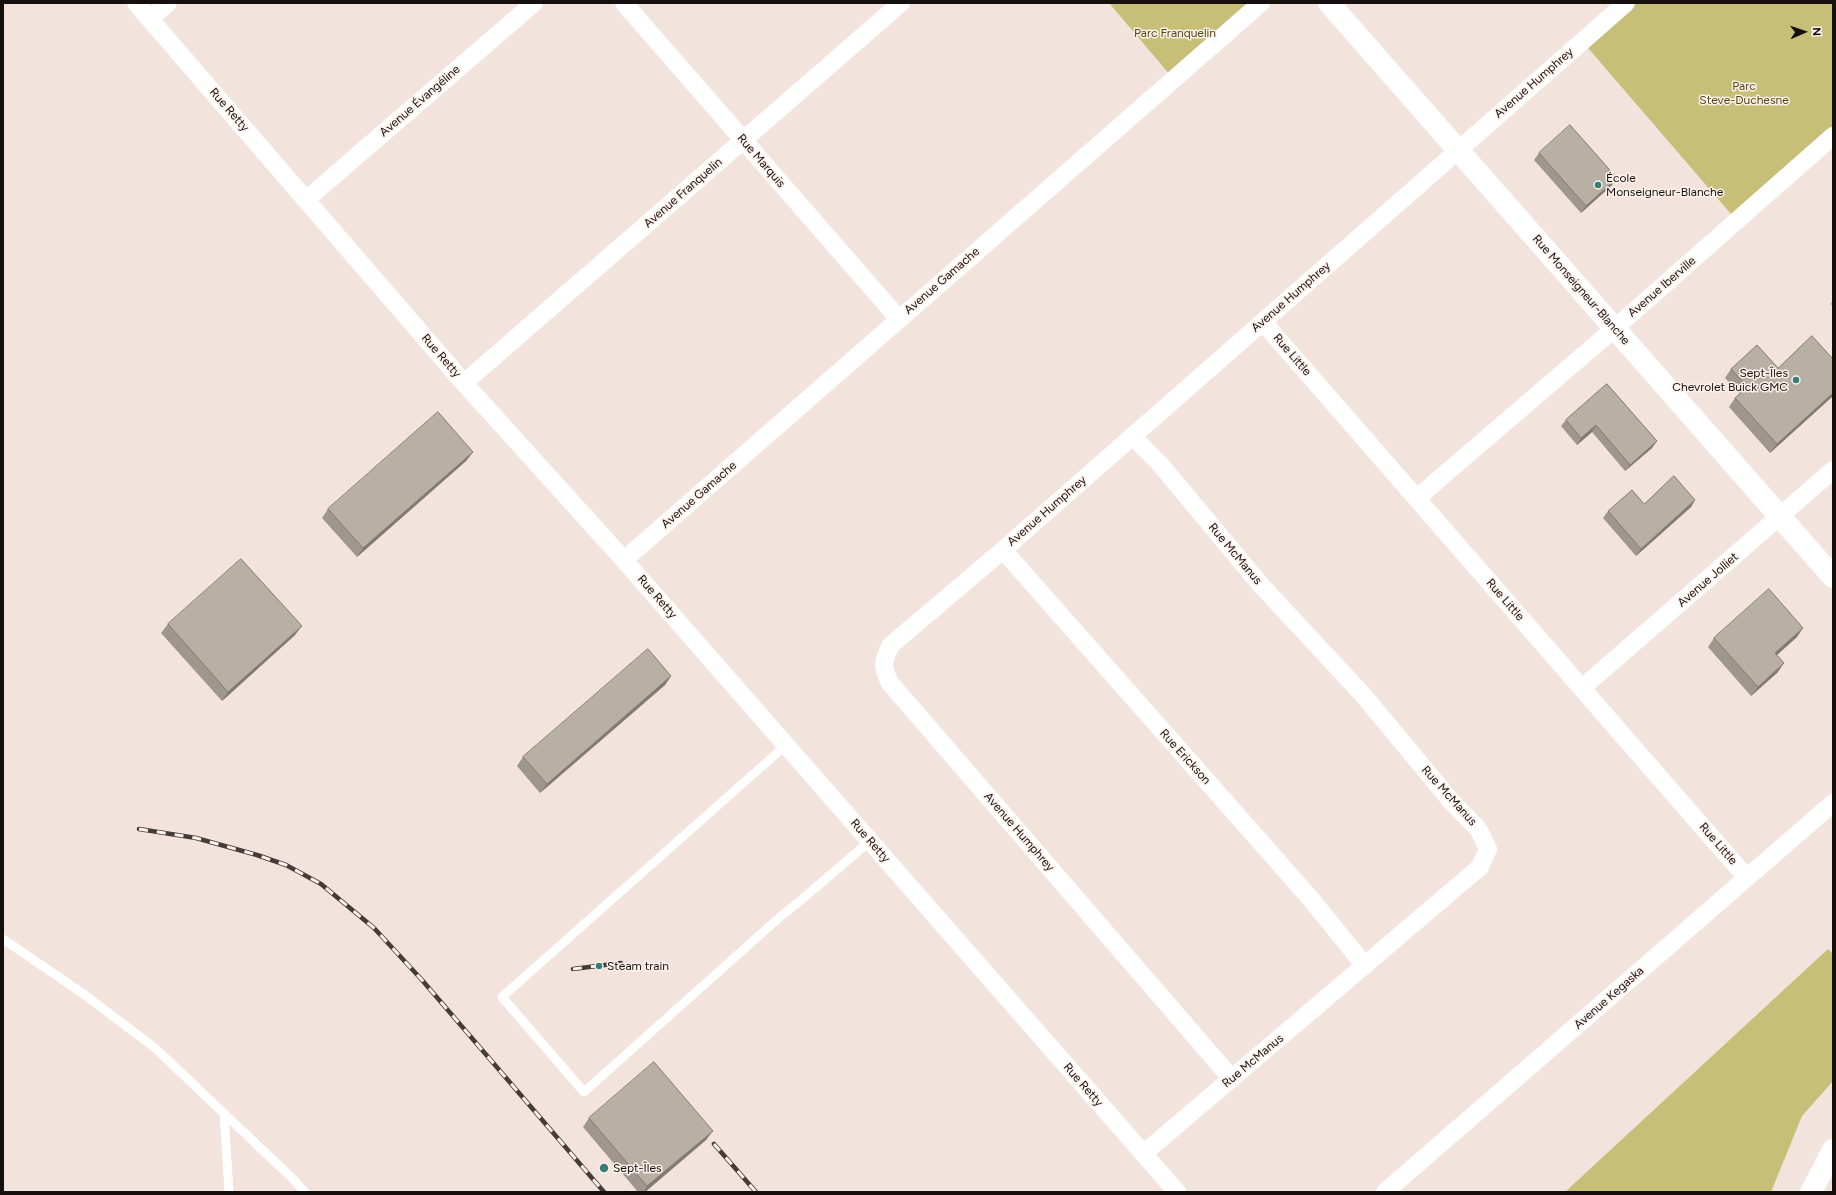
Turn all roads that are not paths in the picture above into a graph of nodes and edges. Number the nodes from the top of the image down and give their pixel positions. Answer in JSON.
{"nodes":[{"id":1,"x":136,"y":3,"type":"edge"},
{"id":2,"x":168,"y":3,"type":"edge"},
{"id":3,"x":534,"y":3,"type":"edge"},
{"id":4,"x":624,"y":3,"type":"edge"},
{"id":5,"x":901,"y":3,"type":"edge"},
{"id":6,"x":1261,"y":3,"type":"edge"},
{"id":7,"x":1329,"y":3,"type":"edge"},
{"id":8,"x":1626,"y":3,"type":"edge"},
{"id":9,"x":150,"y":19,"type":"junction"},
{"id":10,"x":1833,"y":136,"type":"edge"},
{"id":11,"x":743,"y":140,"type":"junction"},
{"id":12,"x":1458,"y":150,"type":"junction"},
{"id":13,"x":307,"y":199,"type":"junction"},
{"id":14,"x":899,"y":319,"type":"junction"},
{"id":15,"x":1263,"y":322,"type":"junction"},
{"id":16,"x":1615,"y":328,"type":"junction"},
{"id":17,"x":464,"y":383,"type":"junction"},
{"id":18,"x":1132,"y":436,"type":"junction"},
{"id":19,"x":1833,"y":470,"type":"edge"},
{"id":20,"x":1417,"y":498,"type":"junction"},
{"id":21,"x":1780,"y":517,"type":"junction"},
{"id":22,"x":1003,"y":550,"type":"junction"},
{"id":23,"x":624,"y":560,"type":"junction"},
{"id":24,"x":1833,"y":577,"type":"edge"},
{"id":25,"x":1582,"y":688,"type":"junction"},
{"id":26,"x":786,"y":745,"type":"junction"},
{"id":27,"x":1833,"y":803,"type":"edge"},
{"id":28,"x":870,"y":842,"type":"junction"},
{"id":29,"x":1747,"y":878,"type":"junction"},
{"id":30,"x":3,"y":939,"type":"edge"},
{"id":31,"x":1365,"y":966,"type":"junction"},
{"id":32,"x":1232,"y":1079,"type":"junction"},
{"id":33,"x":224,"y":1113,"type":"junction"},
{"id":34,"x":1833,"y":1150,"type":"edge"},
{"id":35,"x":1143,"y":1154,"type":"junction"},
{"id":36,"x":229,"y":1192,"type":"edge"},
{"id":37,"x":305,"y":1192,"type":"edge"},
{"id":38,"x":1177,"y":1192,"type":"edge"},
{"id":39,"x":1385,"y":1192,"type":"edge"},
{"id":40,"x":1811,"y":1192,"type":"edge"}],
"edges":[{"from":1,"to":9,"type":"street","name":"Rue Retty"},
{"from":2,"to":9,"type":"street"},
{"from":3,"to":13,"type":"street","name":"Avenue Évangéline"},
{"from":4,"to":11,"type":"street","name":"Rue Marquis"},
{"from":5,"to":11,"type":"street","name":"Avenue Franquelin"},
{"from":6,"to":14,"type":"street","name":"Avenue Gamache"},
{"from":7,"to":12,"type":"street","name":"Rue Monseigneur-Blanche"},
{"from":8,"to":12,"type":"street","name":"Avenue Humphrey"},
{"from":9,"to":13,"type":"street","name":"Rue Retty"},
{"from":10,"to":16,"type":"street","name":"Avenue Iberville"},
{"from":11,"to":14,"type":"street","name":"Rue Marquis"},
{"from":11,"to":17,"type":"street","name":"Avenue Franquelin"},
{"from":12,"to":15,"type":"street","name":"Avenue Humphrey"},
{"from":12,"to":16,"type":"street","name":"Rue Monseigneur-Blanche"},
{"from":13,"to":17,"type":"street","name":"Rue Retty"},
{"from":14,"to":23,"type":"street","name":"Avenue Gamache"},
{"from":15,"to":18,"type":"street","name":"Avenue Humphrey"},
{"from":15,"to":20,"type":"street","name":"Rue Little"},
{"from":16,"to":20,"type":"street","name":"Avenue Iberville"},
{"from":16,"to":21,"type":"street","name":"Rue Monseigneur-Blanche"},
{"from":17,"to":23,"type":"street","name":"Rue Retty"},
{"from":18,"to":22,"type":"street","name":"Avenue Humphrey"},
{"from":18,"to":31,"type":"street","name":"Rue McManus"},
{"from":19,"to":21,"type":"street","name":"Avenue Jolliet"},
{"from":20,"to":25,"type":"street","name":"Rue Little"},
{"from":21,"to":24,"type":"street","name":"Rue Monseigneur-Blanche"},
{"from":21,"to":25,"type":"street","name":"Avenue Jolliet"},
{"from":22,"to":31,"type":"street","name":"Rue Erickson"},
{"from":22,"to":32,"type":"street","name":"Avenue Humphrey"},
{"from":23,"to":26,"type":"street","name":"Rue Retty"},
{"from":25,"to":29,"type":"street","name":"Rue Little"},
{"from":26,"to":28,"type":"street","name":"Rue Retty"},
{"from":26,"to":28,"type":"lane"},
{"from":27,"to":29,"type":"street","name":"Avenue Kegaska"},
{"from":28,"to":35,"type":"street","name":"Rue Retty"},
{"from":29,"to":39,"type":"street","name":"Avenue Kegaska"},
{"from":30,"to":33,"type":"lane"},
{"from":31,"to":32,"type":"street","name":"Rue McManus"},
{"from":32,"to":35,"type":"street","name":"Rue McManus"},
{"from":33,"to":36,"type":"lane"},
{"from":33,"to":37,"type":"lane"},
{"from":34,"to":40,"type":"street"},
{"from":35,"to":38,"type":"street","name":"Rue Retty"}]}
